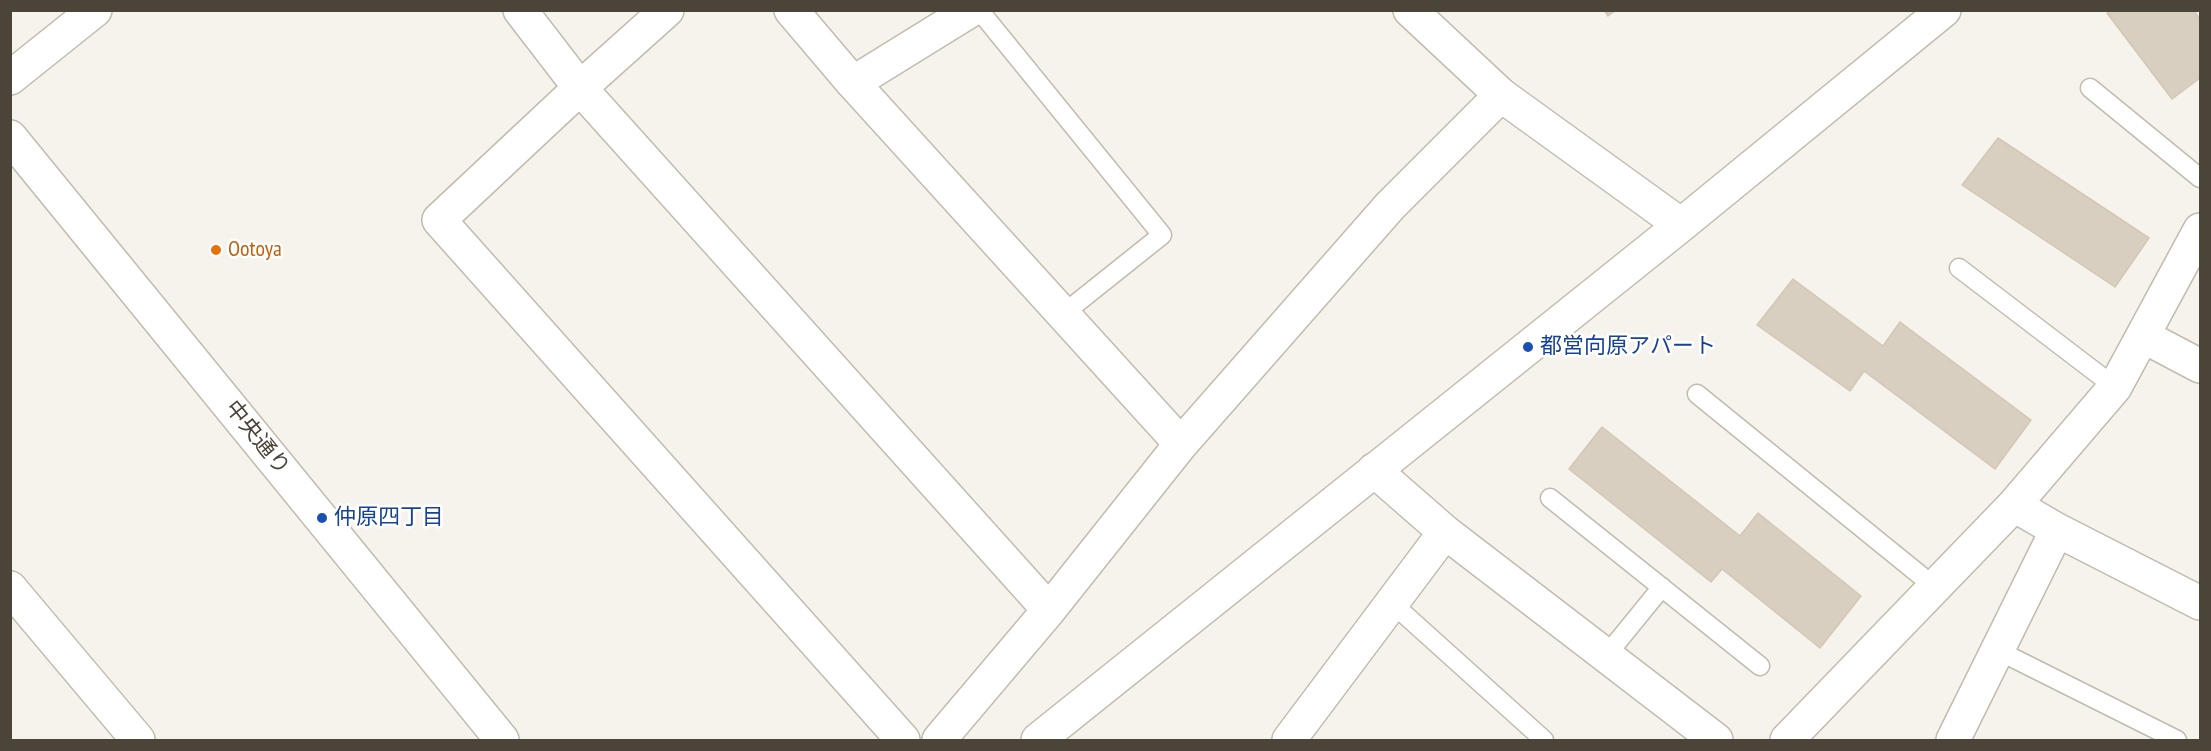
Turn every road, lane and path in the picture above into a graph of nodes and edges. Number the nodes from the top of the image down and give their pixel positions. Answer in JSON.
{"nodes":[{"id":1,"x":95,"y":10,"type":"edge"},
{"id":2,"x":520,"y":10,"type":"edge"},
{"id":3,"x":667,"y":10,"type":"edge"},
{"id":4,"x":790,"y":10,"type":"edge"},
{"id":5,"x":971,"y":10,"type":"edge"},
{"id":6,"x":979,"y":10,"type":"edge"},
{"id":7,"x":1410,"y":10,"type":"edge"},
{"id":8,"x":1944,"y":10,"type":"edge"},
{"id":9,"x":10,"y":78,"type":"edge"},
{"id":10,"x":853,"y":83,"type":"junction"},
{"id":11,"x":580,"y":88,"type":"junction"},
{"id":12,"x":2090,"y":88,"type":"dead end"},
{"id":13,"x":1502,"y":95,"type":"junction"},
{"id":14,"x":10,"y":137,"type":"edge"},
{"id":15,"x":2200,"y":178,"type":"edge"},
{"id":16,"x":1681,"y":225,"type":"junction"},
{"id":17,"x":2200,"y":230,"type":"edge"},
{"id":18,"x":1959,"y":268,"type":"dead end"},
{"id":19,"x":1063,"y":314,"type":"junction"},
{"id":20,"x":2143,"y":336,"type":"junction"},
{"id":21,"x":2200,"y":366,"type":"edge"},
{"id":22,"x":2115,"y":387,"type":"junction"},
{"id":23,"x":1697,"y":394,"type":"dead end"},
{"id":24,"x":1181,"y":444,"type":"junction"},
{"id":25,"x":1374,"y":470,"type":"junction"},
{"id":26,"x":1550,"y":498,"type":"dead end"},
{"id":27,"x":2014,"y":506,"type":"junction"},
{"id":28,"x":2056,"y":530,"type":"junction"},
{"id":29,"x":1445,"y":532,"type":"junction"},
{"id":30,"x":1662,"y":587,"type":"junction"},
{"id":31,"x":10,"y":588,"type":"edge"},
{"id":32,"x":1936,"y":588,"type":"junction"},
{"id":33,"x":2200,"y":603,"type":"edge"},
{"id":34,"x":1393,"y":604,"type":"junction"},
{"id":35,"x":1049,"y":610,"type":"junction"},
{"id":36,"x":1997,"y":650,"type":"junction"},
{"id":37,"x":1605,"y":657,"type":"junction"},
{"id":38,"x":1760,"y":666,"type":"dead end"},
{"id":39,"x":138,"y":741,"type":"edge"},
{"id":40,"x":502,"y":741,"type":"edge"},
{"id":41,"x":903,"y":741,"type":"edge"},
{"id":42,"x":939,"y":741,"type":"edge"},
{"id":43,"x":1038,"y":741,"type":"edge"},
{"id":44,"x":1289,"y":741,"type":"edge"},
{"id":45,"x":1544,"y":741,"type":"edge"},
{"id":46,"x":1716,"y":741,"type":"edge"},
{"id":47,"x":1787,"y":741,"type":"edge"},
{"id":48,"x":1953,"y":741,"type":"edge"},
{"id":49,"x":2177,"y":741,"type":"edge"}],
"edges":[{"from":1,"to":9,"type":"street"},
{"from":2,"to":11,"type":"street"},
{"from":3,"to":11,"type":"street"},
{"from":4,"to":10,"type":"street"},
{"from":5,"to":10,"type":"street"},
{"from":6,"to":19,"type":"lane"},
{"from":7,"to":13,"type":"street"},
{"from":8,"to":16,"type":"street"},
{"from":10,"to":19,"type":"street"},
{"from":11,"to":35,"type":"street"},
{"from":11,"to":41,"type":"street"},
{"from":12,"to":15,"type":"lane"},
{"from":13,"to":16,"type":"street"},
{"from":13,"to":24,"type":"street"},
{"from":14,"to":40,"type":"street","name":"中央通り"},
{"from":16,"to":25,"type":"street"},
{"from":17,"to":20,"type":"street"},
{"from":18,"to":22,"type":"lane"},
{"from":19,"to":24,"type":"street"},
{"from":20,"to":21,"type":"street"},
{"from":20,"to":22,"type":"street"},
{"from":22,"to":27,"type":"street"},
{"from":23,"to":32,"type":"lane"},
{"from":24,"to":35,"type":"street"},
{"from":25,"to":29,"type":"street"},
{"from":25,"to":43,"type":"street"},
{"from":26,"to":30,"type":"lane"},
{"from":27,"to":28,"type":"street"},
{"from":27,"to":32,"type":"street"},
{"from":28,"to":33,"type":"street"},
{"from":28,"to":36,"type":"street"},
{"from":29,"to":34,"type":"street"},
{"from":29,"to":37,"type":"street"},
{"from":30,"to":37,"type":"lane"},
{"from":30,"to":38,"type":"lane"},
{"from":31,"to":39,"type":"street"},
{"from":32,"to":47,"type":"street"},
{"from":34,"to":44,"type":"street"},
{"from":34,"to":45,"type":"lane"},
{"from":35,"to":42,"type":"street"},
{"from":36,"to":48,"type":"street"},
{"from":36,"to":49,"type":"lane"},
{"from":37,"to":46,"type":"street"}]}
